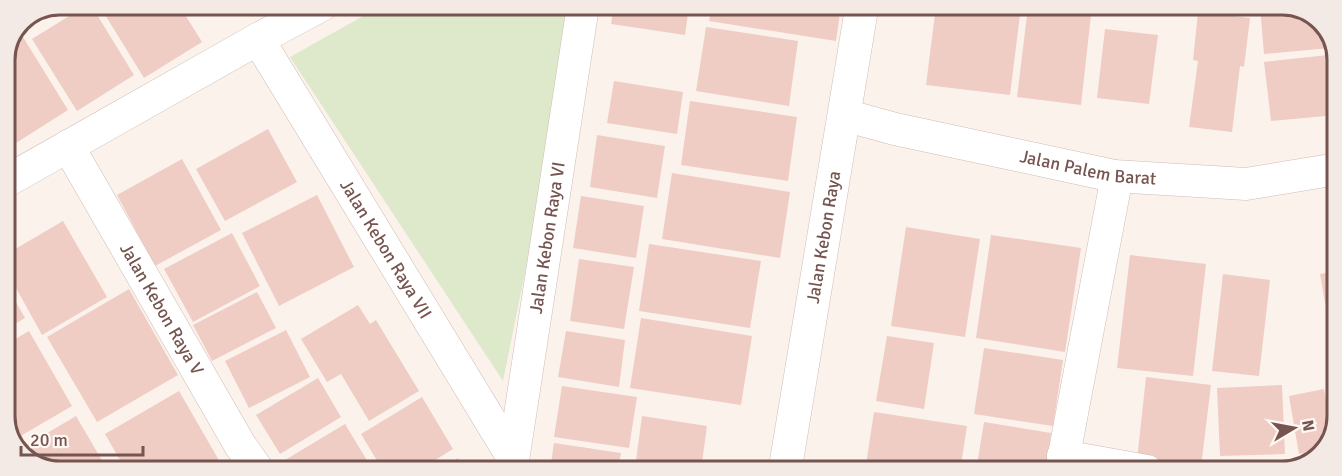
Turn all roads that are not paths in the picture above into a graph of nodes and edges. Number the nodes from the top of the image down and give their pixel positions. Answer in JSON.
{"nodes":[{"id":1,"x":303,"y":15,"type":"edge"},
{"id":2,"x":582,"y":15,"type":"edge"},
{"id":3,"x":861,"y":15,"type":"edge"},
{"id":4,"x":258,"y":39,"type":"junction"},
{"id":5,"x":844,"y":115,"type":"junction"},
{"id":6,"x":68,"y":146,"type":"junction"},
{"id":7,"x":1327,"y":170,"type":"edge"},
{"id":8,"x":15,"y":176,"type":"edge"},
{"id":9,"x":1114,"y":176,"type":"junction"},
{"id":10,"x":251,"y":461,"type":"edge"},
{"id":11,"x":510,"y":461,"type":"edge"},
{"id":12,"x":512,"y":461,"type":"edge"},
{"id":13,"x":786,"y":461,"type":"edge"},
{"id":14,"x":1063,"y":461,"type":"edge"}],
"edges":[{"from":1,"to":4,"type":"street"},
{"from":2,"to":12,"type":"street","name":"Jalan Kebon Raya VI"},
{"from":3,"to":5,"type":"street","name":"Jalan Kebon Raya"},
{"from":4,"to":6,"type":"street"},
{"from":4,"to":11,"type":"street","name":"Jalan Kebon Raya VII"},
{"from":5,"to":9,"type":"street","name":"Jalan Palem Barat"},
{"from":5,"to":13,"type":"street","name":"Jalan Kebon Raya"},
{"from":6,"to":8,"type":"street"},
{"from":6,"to":10,"type":"street","name":"Jalan Kebon Raya V"},
{"from":7,"to":9,"type":"street","name":"Jalan Palem Barat"},
{"from":9,"to":14,"type":"street"}]}
